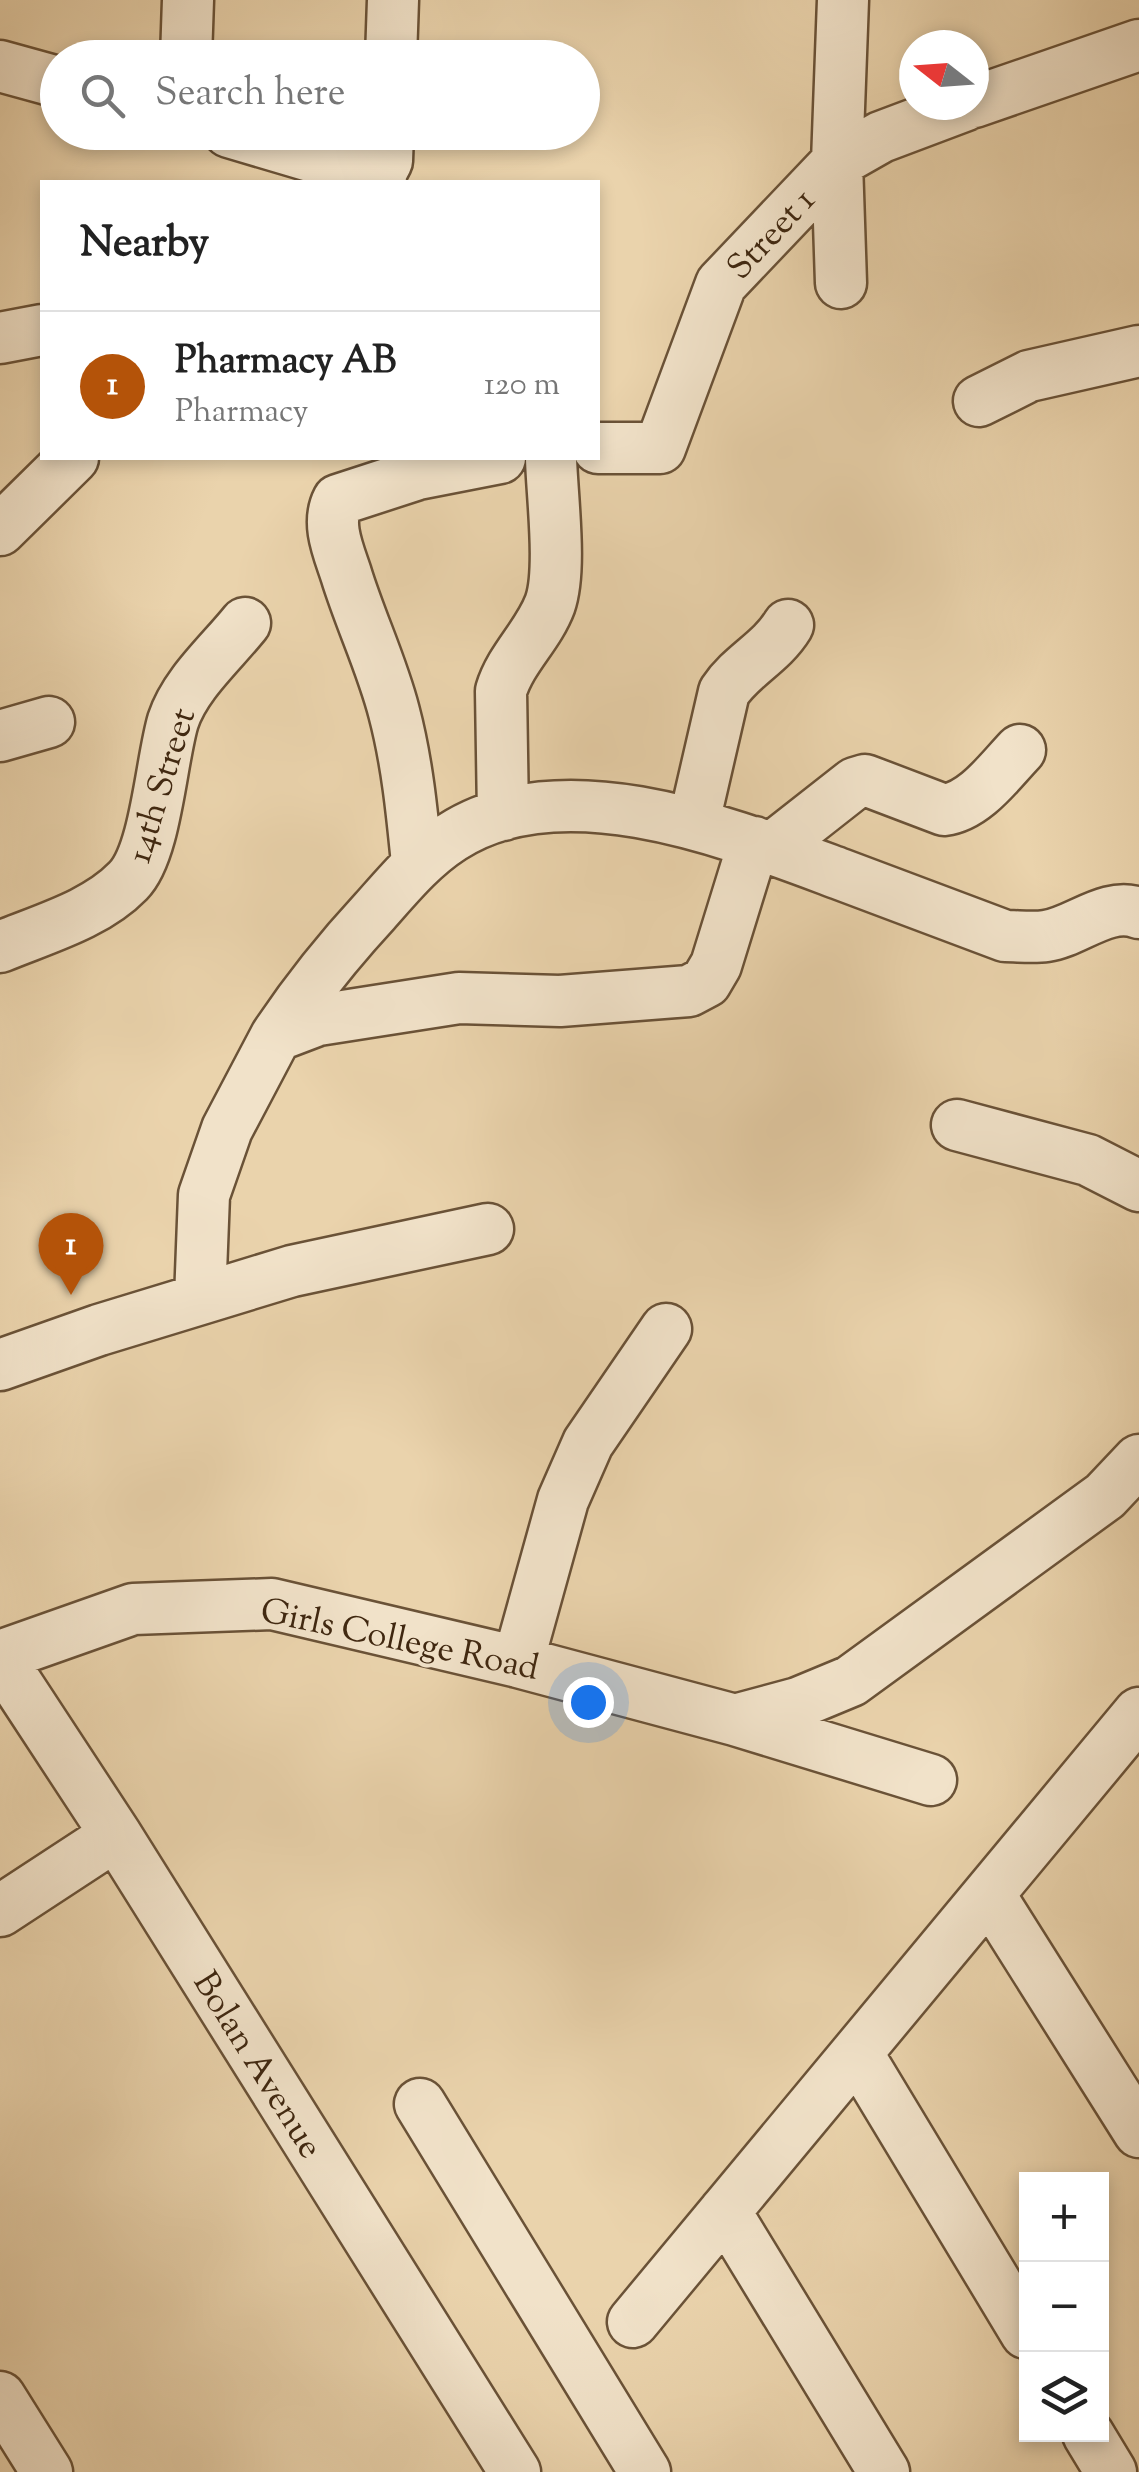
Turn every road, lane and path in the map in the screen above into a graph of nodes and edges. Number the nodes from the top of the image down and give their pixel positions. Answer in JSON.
{"nodes":[{"id":1,"x":188,"y":0,"type":"edge"},
{"id":2,"x":394,"y":0,"type":"edge"},
{"id":3,"x":843,"y":0,"type":"edge"},
{"id":4,"x":187,"y":40,"type":"edge"},
{"id":5,"x":392,"y":40,"type":"edge"},
{"id":6,"x":1139,"y":46,"type":"edge"},
{"id":7,"x":0,"y":66,"type":"edge"},
{"id":8,"x":40,"y":77,"type":"edge"},
{"id":9,"x":989,"y":97,"type":"edge"},
{"id":10,"x":926,"y":120,"type":"edge"},
{"id":11,"x":315,"y":150,"type":"edge"},
{"id":12,"x":837,"y":162,"type":"junction"},
{"id":13,"x":382,"y":164,"type":"edge"},
{"id":14,"x":841,"y":283,"type":"dead end"},
{"id":15,"x":40,"y":330,"type":"edge"},
{"id":16,"x":0,"y":338,"type":"edge"},
{"id":17,"x":1139,"y":351,"type":"edge"},
{"id":18,"x":980,"y":400,"type":"dead end"},
{"id":19,"x":600,"y":448,"type":"edge"},
{"id":20,"x":70,"y":460,"type":"edge"},
{"id":21,"x":490,"y":460,"type":"edge"},
{"id":22,"x":551,"y":460,"type":"edge"},
{"id":23,"x":0,"y":530,"type":"edge"},
{"id":24,"x":245,"y":623,"type":"dead end"},
{"id":25,"x":788,"y":624,"type":"dead end"},
{"id":26,"x":49,"y":722,"type":"dead end"},
{"id":27,"x":0,"y":736,"type":"edge"},
{"id":28,"x":1020,"y":750,"type":"dead end"},
{"id":29,"x":503,"y":815,"type":"junction"},
{"id":30,"x":694,"y":822,"type":"junction"},
{"id":31,"x":762,"y":845,"type":"junction"},
{"id":32,"x":417,"y":863,"type":"junction"},
{"id":33,"x":1139,"y":914,"type":"edge"},
{"id":34,"x":0,"y":947,"type":"edge"},
{"id":35,"x":276,"y":1036,"type":"junction"},
{"id":36,"x":958,"y":1125,"type":"dead end"},
{"id":37,"x":1139,"y":1186,"type":"edge"},
{"id":38,"x":488,"y":1229,"type":"dead end"},
{"id":39,"x":200,"y":1299,"type":"junction"},
{"id":40,"x":666,"y":1329,"type":"dead end"},
{"id":41,"x":0,"y":1365,"type":"edge"},
{"id":42,"x":1139,"y":1460,"type":"edge"},
{"id":43,"x":0,"y":1657,"type":"edge"},
{"id":44,"x":518,"y":1662,"type":"junction"},
{"id":45,"x":1139,"y":1713,"type":"edge"},
{"id":46,"x":735,"y":1720,"type":"junction"},
{"id":47,"x":931,"y":1780,"type":"dead end"},
{"id":48,"x":116,"y":1834,"type":"junction"},
{"id":49,"x":989,"y":1894,"type":"junction"},
{"id":50,"x":0,"y":1911,"type":"edge"},
{"id":51,"x":857,"y":2053,"type":"junction"},
{"id":52,"x":420,"y":2104,"type":"dead end"},
{"id":53,"x":1139,"y":2132,"type":"edge"},
{"id":54,"x":725,"y":2211,"type":"junction"},
{"id":55,"x":1019,"y":2320,"type":"edge"},
{"id":56,"x":633,"y":2322,"type":"dead end"},
{"id":57,"x":0,"y":2397,"type":"edge"},
{"id":58,"x":1093,"y":2442,"type":"edge"},
{"id":59,"x":48,"y":2472,"type":"edge"},
{"id":60,"x":515,"y":2472,"type":"edge"},
{"id":61,"x":645,"y":2472,"type":"edge"},
{"id":62,"x":884,"y":2472,"type":"edge"},
{"id":63,"x":1111,"y":2472,"type":"edge"}],
"edges":[{"from":1,"to":4,"type":"street"},
{"from":2,"to":5,"type":"street"},
{"from":3,"to":12,"type":"street"},
{"from":6,"to":9,"type":"street"},
{"from":7,"to":8,"type":"street"},
{"from":10,"to":12,"type":"street","name":"Street 1"},
{"from":11,"to":13,"type":"street"},
{"from":12,"to":14,"type":"street"},
{"from":12,"to":19,"type":"street","name":"Street 1"},
{"from":15,"to":16,"type":"street"},
{"from":17,"to":18,"type":"street"},
{"from":20,"to":23,"type":"street"},
{"from":21,"to":32,"type":"street"},
{"from":22,"to":29,"type":"street"},
{"from":24,"to":34,"type":"street","name":"14th Street"},
{"from":25,"to":30,"type":"street"},
{"from":26,"to":27,"type":"street"},
{"from":28,"to":31,"type":"street"},
{"from":29,"to":30,"type":"street"},
{"from":29,"to":32,"type":"street"},
{"from":30,"to":31,"type":"street"},
{"from":31,"to":33,"type":"street"},
{"from":31,"to":35,"type":"street"},
{"from":32,"to":35,"type":"street"},
{"from":35,"to":39,"type":"street"},
{"from":36,"to":37,"type":"street"},
{"from":38,"to":39,"type":"street"},
{"from":39,"to":41,"type":"street"},
{"from":40,"to":44,"type":"street"},
{"from":42,"to":46,"type":"street","name":"Girls College Road"},
{"from":43,"to":44,"type":"street","name":"Girls College Road"},
{"from":43,"to":48,"type":"street","name":"Bolan Avenue"},
{"from":44,"to":46,"type":"street","name":"Girls College Road"},
{"from":45,"to":49,"type":"street"},
{"from":46,"to":47,"type":"street"},
{"from":48,"to":50,"type":"street"},
{"from":48,"to":60,"type":"street","name":"Bolan Avenue"},
{"from":49,"to":51,"type":"street"},
{"from":49,"to":53,"type":"street"},
{"from":51,"to":54,"type":"street"},
{"from":51,"to":55,"type":"street"},
{"from":52,"to":61,"type":"street"},
{"from":54,"to":56,"type":"street"},
{"from":54,"to":62,"type":"street"},
{"from":57,"to":59,"type":"street"},
{"from":58,"to":63,"type":"street"}]}
